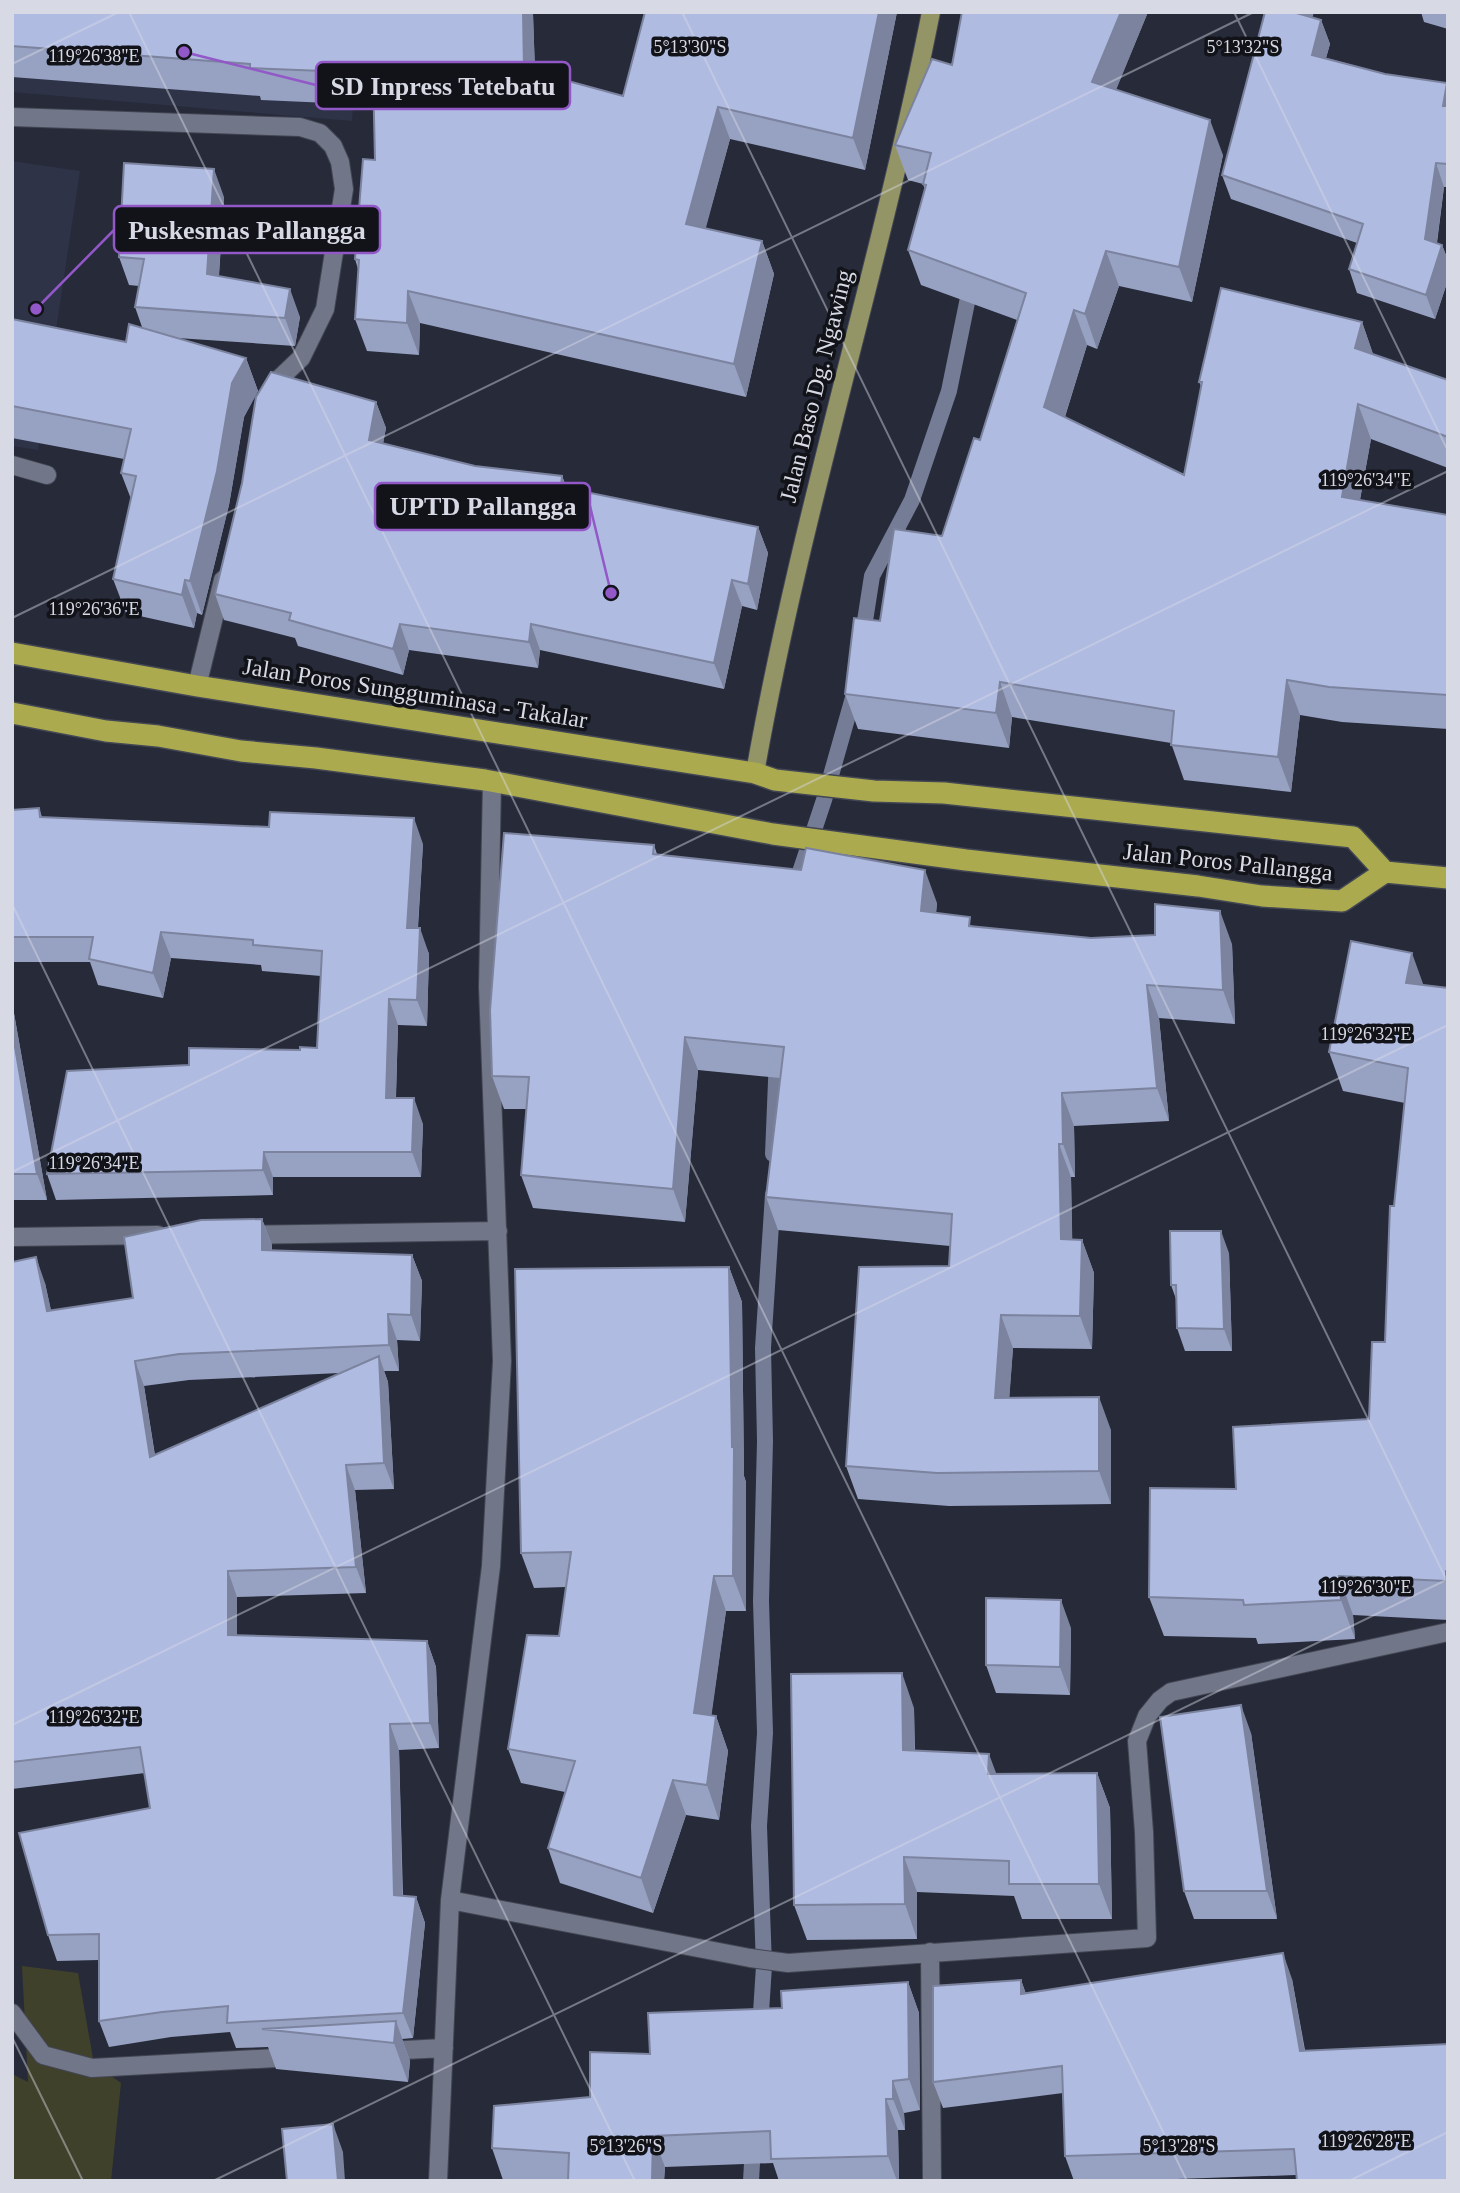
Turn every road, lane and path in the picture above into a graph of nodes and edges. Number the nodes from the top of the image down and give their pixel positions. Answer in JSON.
{"nodes":[{"id":1,"x":931,"y":12,"type":"edge"},
{"id":2,"x":12,"y":117,"type":"edge"},
{"id":3,"x":261,"y":409,"type":"edge"},
{"id":4,"x":12,"y":465,"type":"edge"},
{"id":5,"x":47,"y":475,"type":"dead end"},
{"id":6,"x":226,"y":566,"type":"edge"},
{"id":7,"x":12,"y":653,"type":"edge"},
{"id":8,"x":197,"y":686,"type":"junction"},
{"id":9,"x":12,"y":713,"type":"edge"},
{"id":10,"x":755,"y":773,"type":"junction"},
{"id":11,"x":492,"y":782,"type":"junction"},
{"id":12,"x":811,"y":784,"type":"joint"},
{"id":13,"x":1385,"y":872,"type":"junction"},
{"id":14,"x":1448,"y":878,"type":"edge"},
{"id":15,"x":498,"y":1231,"type":"junction"},
{"id":16,"x":179,"y":1235,"type":"edge"},
{"id":17,"x":234,"y":1235,"type":"edge"},
{"id":18,"x":12,"y":1237,"type":"edge"},
{"id":19,"x":1448,"y":1632,"type":"edge"},
{"id":20,"x":450,"y":1900,"type":"junction"},
{"id":21,"x":930,"y":1952,"type":"junction"},
{"id":22,"x":12,"y":2013,"type":"edge"},
{"id":23,"x":444,"y":2048,"type":"junction"},
{"id":24,"x":363,"y":2053,"type":"edge"},
{"id":25,"x":309,"y":2056,"type":"dead end"},
{"id":26,"x":438,"y":2181,"type":"edge"},
{"id":27,"x":932,"y":2181,"type":"edge"}],
"edges":[{"from":1,"to":10,"type":"main road","name":"Jalan Baso Dg. Ngawing"},
{"from":2,"to":3,"type":"street"},
{"from":4,"to":5,"type":"street"},
{"from":6,"to":8,"type":"street"},
{"from":7,"to":8,"type":"highway","name":"Jalan Poros Sungguminasa - Takalar"},
{"from":8,"to":10,"type":"highway","name":"Jalan Poros Sungguminasa - Takalar"},
{"from":9,"to":11,"type":"highway"},
{"from":10,"to":12,"type":"highway","name":"Jalan Poros Sungguminasa - Takalar"},
{"from":11,"to":13,"type":"highway","name":"Jalan Poros Pallangga"},
{"from":11,"to":15,"type":"street"},
{"from":12,"to":13,"type":"highway","name":"Jalan Poros Pallangga"},
{"from":13,"to":14,"type":"highway"},
{"from":15,"to":17,"type":"street"},
{"from":15,"to":20,"type":"street"},
{"from":16,"to":18,"type":"street"},
{"from":19,"to":21,"type":"street"},
{"from":20,"to":21,"type":"street"},
{"from":20,"to":23,"type":"street"},
{"from":21,"to":27,"type":"street"},
{"from":22,"to":25,"type":"street"},
{"from":23,"to":24,"type":"street"},
{"from":23,"to":26,"type":"street"}]}
